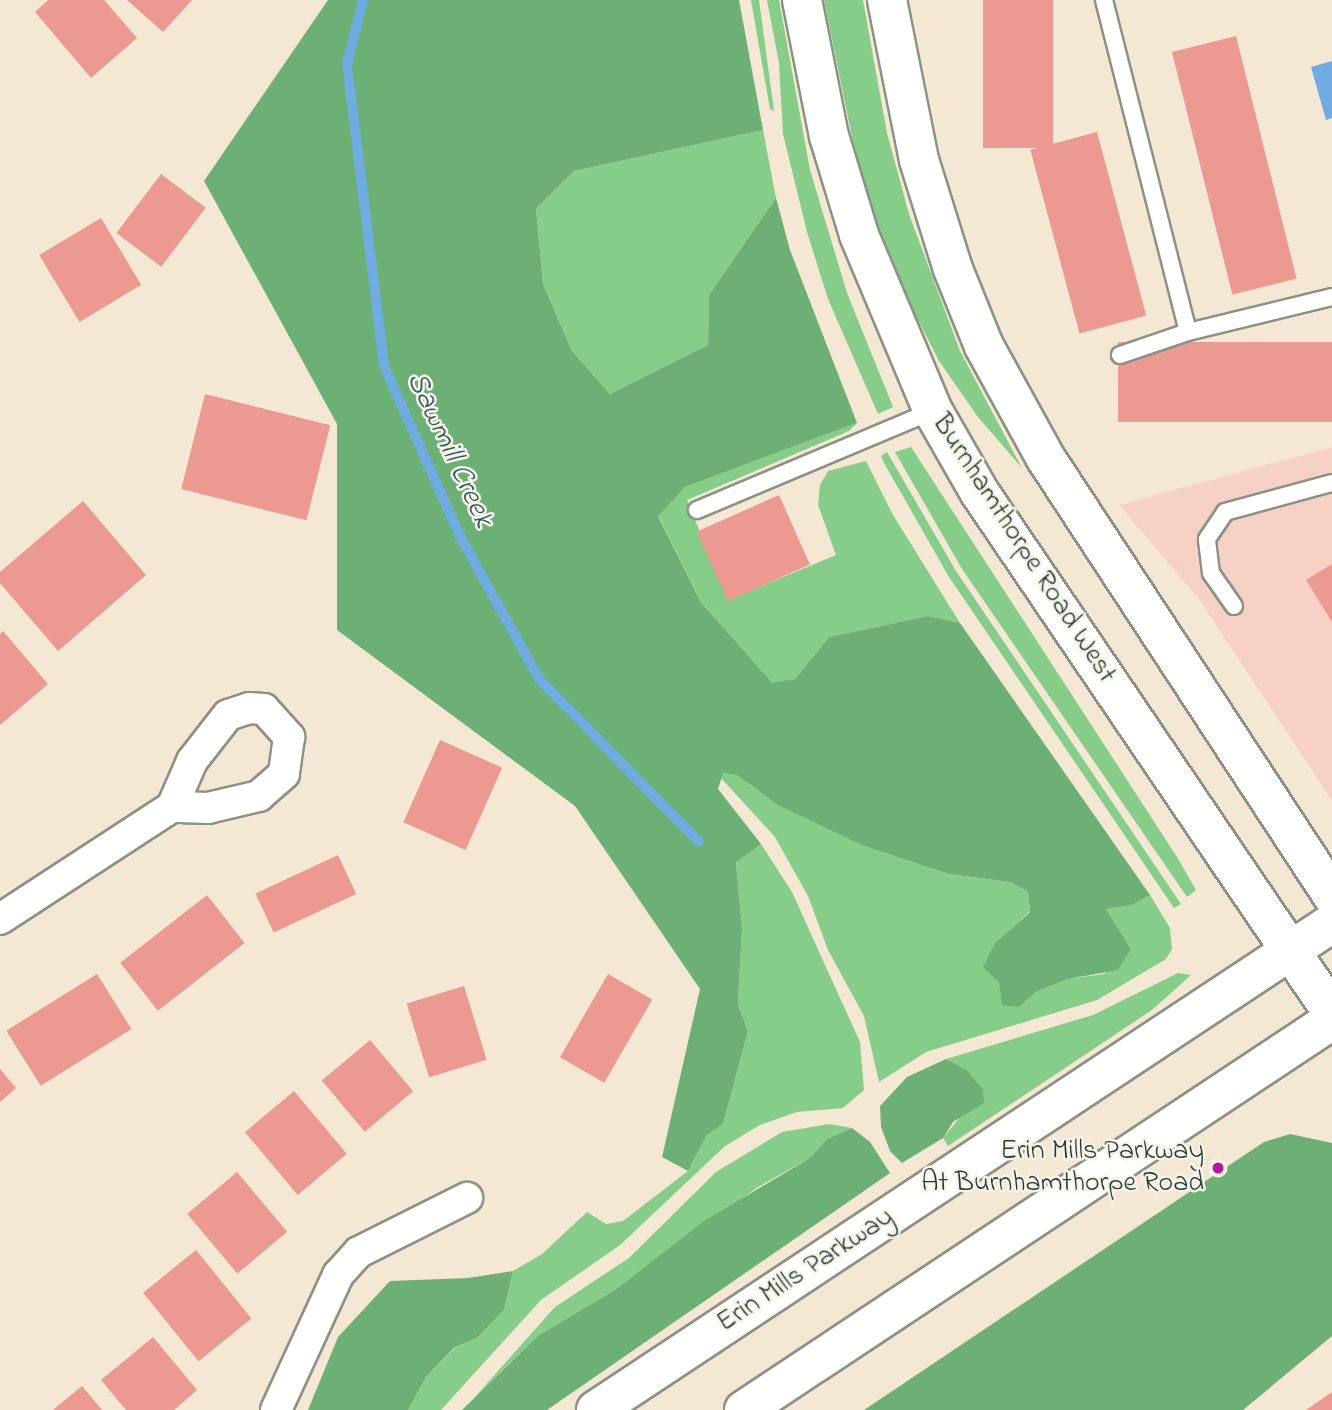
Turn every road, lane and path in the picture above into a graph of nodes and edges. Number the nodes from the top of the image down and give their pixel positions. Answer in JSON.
{"nodes":[{"id":1,"x":802,"y":0,"type":"edge"},
{"id":2,"x":887,"y":0,"type":"edge"},
{"id":3,"x":1104,"y":0,"type":"edge"},
{"id":4,"x":1332,"y":297,"type":"edge"},
{"id":5,"x":1188,"y":332,"type":"junction"},
{"id":6,"x":1120,"y":355,"type":"dead end"},
{"id":7,"x":933,"y":411,"type":"junction"},
{"id":8,"x":1332,"y":483,"type":"edge"},
{"id":9,"x":697,"y":510,"type":"dead end"},
{"id":10,"x":1234,"y":606,"type":"dead end"},
{"id":11,"x":172,"y":807,"type":"dead end"},
{"id":12,"x":1332,"y":895,"type":"edge"},
{"id":13,"x":0,"y":919,"type":"edge"},
{"id":14,"x":1332,"y":923,"type":"edge"},
{"id":15,"x":1291,"y":951,"type":"junction"},
{"id":16,"x":1332,"y":1012,"type":"edge"},
{"id":17,"x":1332,"y":1020,"type":"edge"},
{"id":18,"x":467,"y":1198,"type":"dead end"},
{"id":19,"x":276,"y":1410,"type":"edge"},
{"id":20,"x":596,"y":1410,"type":"edge"},
{"id":21,"x":744,"y":1410,"type":"edge"}],
"edges":[{"from":1,"to":7,"type":"main road","name":"Burnhamthorpe Road West"},
{"from":2,"to":12,"type":"main road"},
{"from":3,"to":5,"type":"lane"},
{"from":4,"to":5,"type":"lane"},
{"from":5,"to":6,"type":"lane"},
{"from":7,"to":9,"type":"lane"},
{"from":7,"to":15,"type":"main road","name":"Burnhamthorpe Road West"},
{"from":8,"to":10,"type":"lane"},
{"from":11,"to":13,"type":"street"},
{"from":14,"to":15,"type":"main road","name":"Erin Mills Parkway"},
{"from":15,"to":16,"type":"main road","name":"Burnhamthorpe Road West"},
{"from":15,"to":20,"type":"main road","name":"Erin Mills Parkway"},
{"from":17,"to":21,"type":"main road"},
{"from":18,"to":19,"type":"street"}]}
